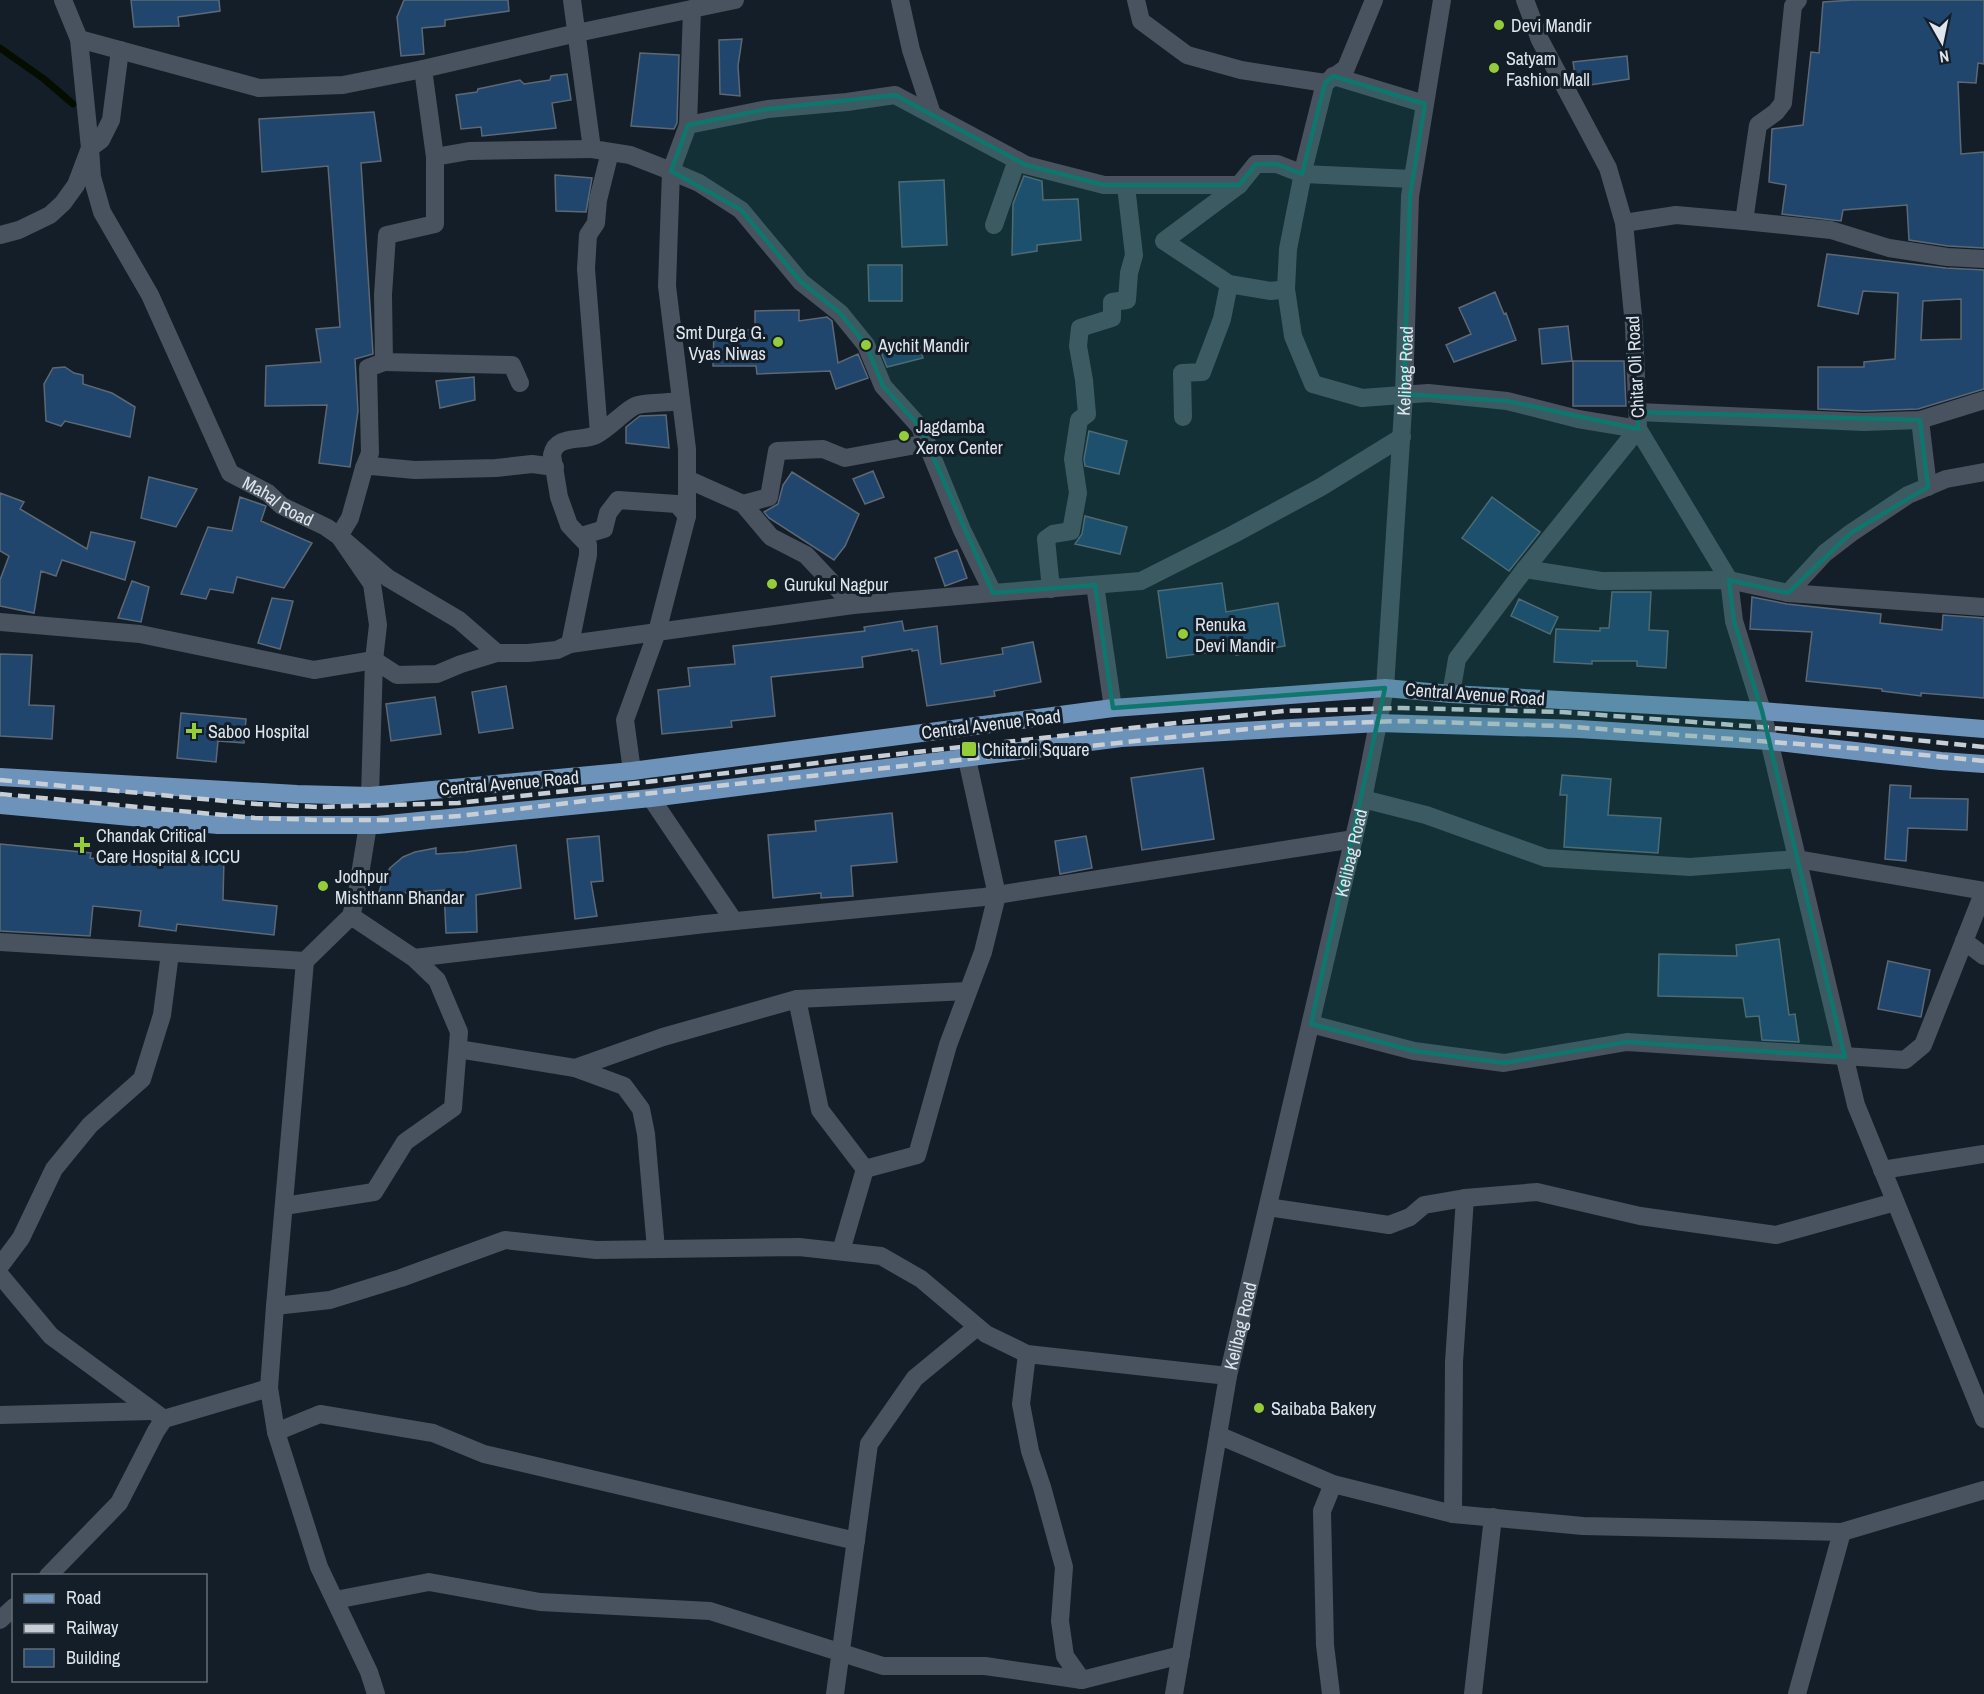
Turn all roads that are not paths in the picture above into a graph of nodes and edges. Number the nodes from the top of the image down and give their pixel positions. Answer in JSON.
{"nodes":[{"id":1,"x":63,"y":0,"type":"edge"},
{"id":2,"x":572,"y":0,"type":"edge"},
{"id":3,"x":735,"y":0,"type":"edge"},
{"id":4,"x":900,"y":0,"type":"edge"},
{"id":5,"x":1136,"y":0,"type":"edge"},
{"id":6,"x":1374,"y":0,"type":"edge"},
{"id":7,"x":1442,"y":0,"type":"edge"},
{"id":8,"x":1526,"y":0,"type":"edge"},
{"id":9,"x":1798,"y":0,"type":"edge"},
{"id":10,"x":692,"y":9,"type":"junction"},
{"id":11,"x":577,"y":33,"type":"junction"},
{"id":12,"x":80,"y":39,"type":"junction"},
{"id":13,"x":120,"y":50,"type":"junction"},
{"id":14,"x":423,"y":69,"type":"junction"},
{"id":15,"x":1329,"y":80,"type":"junction"},
{"id":16,"x":1425,"y":104,"type":"junction"},
{"id":17,"x":932,"y":114,"type":"junction"},
{"id":18,"x":688,"y":124,"type":"junction"},
{"id":19,"x":90,"y":148,"type":"junction"},
{"id":20,"x":601,"y":151,"type":"junction"},
{"id":21,"x":435,"y":156,"type":"junction"},
{"id":22,"x":1017,"y":160,"type":"junction"},
{"id":23,"x":671,"y":171,"type":"junction"},
{"id":24,"x":1303,"y":174,"type":"junction"},
{"id":25,"x":1412,"y":179,"type":"junction"},
{"id":26,"x":1239,"y":185,"type":"junction"},
{"id":27,"x":1126,"y":186,"type":"junction"},
{"id":28,"x":1744,"y":221,"type":"junction"},
{"id":29,"x":1624,"y":223,"type":"junction"},
{"id":30,"x":994,"y":225,"type":"dead end"},
{"id":31,"x":0,"y":235,"type":"edge"},
{"id":32,"x":1984,"y":259,"type":"edge"},
{"id":33,"x":1229,"y":284,"type":"junction"},
{"id":34,"x":1286,"y":289,"type":"junction"},
{"id":35,"x":384,"y":362,"type":"junction"},
{"id":36,"x":520,"y":382,"type":"dead end"},
{"id":37,"x":1404,"y":394,"type":"junction"},
{"id":38,"x":1984,"y":400,"type":"edge"},
{"id":39,"x":681,"y":401,"type":"junction"},
{"id":40,"x":1183,"y":417,"type":"dead end"},
{"id":41,"x":1920,"y":420,"type":"junction"},
{"id":42,"x":1638,"y":421,"type":"junction"},
{"id":43,"x":599,"y":433,"type":"junction"},
{"id":44,"x":1401,"y":437,"type":"junction"},
{"id":45,"x":927,"y":443,"type":"junction"},
{"id":46,"x":555,"y":467,"type":"junction"},
{"id":47,"x":364,"y":468,"type":"junction"},
{"id":48,"x":1984,"y":472,"type":"edge"},
{"id":49,"x":687,"y":479,"type":"junction"},
{"id":50,"x":1928,"y":487,"type":"junction"},
{"id":51,"x":743,"y":504,"type":"junction"},
{"id":52,"x":687,"y":516,"type":"junction"},
{"id":53,"x":339,"y":536,"type":"junction"},
{"id":54,"x":581,"y":536,"type":"junction"},
{"id":55,"x":1526,"y":569,"type":"junction"},
{"id":56,"x":1729,"y":580,"type":"junction"},
{"id":57,"x":1095,"y":585,"type":"junction"},
{"id":58,"x":1051,"y":589,"type":"junction"},
{"id":59,"x":993,"y":593,"type":"junction"},
{"id":60,"x":1788,"y":593,"type":"junction"},
{"id":61,"x":853,"y":605,"type":"junction"},
{"id":62,"x":1984,"y":607,"type":"edge"},
{"id":63,"x":0,"y":621,"type":"edge"},
{"id":64,"x":657,"y":632,"type":"junction"},
{"id":65,"x":570,"y":644,"type":"junction"},
{"id":66,"x":497,"y":653,"type":"junction"},
{"id":67,"x":374,"y":660,"type":"junction"},
{"id":68,"x":1385,"y":688,"type":"junction"},
{"id":69,"x":1451,"y":694,"type":"junction"},
{"id":70,"x":1113,"y":708,"type":"junction"},
{"id":71,"x":1762,"y":711,"type":"junction"},
{"id":72,"x":1378,"y":723,"type":"junction"},
{"id":73,"x":1984,"y":729,"type":"edge"},
{"id":74,"x":1769,"y":741,"type":"junction"},
{"id":75,"x":968,"y":759,"type":"junction"},
{"id":76,"x":1984,"y":764,"type":"edge"},
{"id":77,"x":632,"y":771,"type":"junction"},
{"id":78,"x":0,"y":777,"type":"edge"},
{"id":79,"x":370,"y":796,"type":"junction"},
{"id":80,"x":651,"y":798,"type":"junction"},
{"id":81,"x":1364,"y":799,"type":"junction"},
{"id":82,"x":0,"y":805,"type":"edge"},
{"id":83,"x":368,"y":825,"type":"junction"},
{"id":84,"x":1354,"y":839,"type":"junction"},
{"id":85,"x":1797,"y":859,"type":"junction"},
{"id":86,"x":1984,"y":891,"type":"edge"},
{"id":87,"x":997,"y":895,"type":"junction"},
{"id":88,"x":351,"y":916,"type":"junction"},
{"id":89,"x":734,"y":921,"type":"junction"},
{"id":90,"x":1964,"y":941,"type":"junction"},
{"id":91,"x":0,"y":942,"type":"edge"},
{"id":92,"x":170,"y":953,"type":"junction"},
{"id":93,"x":1984,"y":956,"type":"edge"},
{"id":94,"x":414,"y":958,"type":"junction"},
{"id":95,"x":305,"y":961,"type":"junction"},
{"id":96,"x":968,"y":991,"type":"junction"},
{"id":97,"x":797,"y":999,"type":"junction"},
{"id":98,"x":1311,"y":1024,"type":"junction"},
{"id":99,"x":458,"y":1049,"type":"junction"},
{"id":100,"x":1845,"y":1057,"type":"junction"},
{"id":101,"x":575,"y":1068,"type":"junction"},
{"id":102,"x":1984,"y":1154,"type":"edge"},
{"id":103,"x":865,"y":1169,"type":"junction"},
{"id":104,"x":1882,"y":1170,"type":"junction"},
{"id":105,"x":1465,"y":1198,"type":"junction"},
{"id":106,"x":1895,"y":1202,"type":"junction"},
{"id":107,"x":284,"y":1206,"type":"junction"},
{"id":108,"x":1268,"y":1207,"type":"junction"},
{"id":109,"x":656,"y":1249,"type":"junction"},
{"id":110,"x":841,"y":1251,"type":"junction"},
{"id":111,"x":0,"y":1266,"type":"edge"},
{"id":112,"x":0,"y":1275,"type":"edge"},
{"id":113,"x":275,"y":1306,"type":"junction"},
{"id":114,"x":977,"y":1327,"type":"junction"},
{"id":115,"x":1027,"y":1354,"type":"junction"},
{"id":116,"x":1228,"y":1376,"type":"junction"},
{"id":117,"x":269,"y":1388,"type":"junction"},
{"id":118,"x":0,"y":1415,"type":"edge"},
{"id":119,"x":158,"y":1415,"type":"junction"},
{"id":120,"x":1984,"y":1419,"type":"edge"},
{"id":121,"x":276,"y":1432,"type":"junction"},
{"id":122,"x":1218,"y":1435,"type":"junction"},
{"id":123,"x":1333,"y":1484,"type":"junction"},
{"id":124,"x":1984,"y":1490,"type":"edge"},
{"id":125,"x":1453,"y":1514,"type":"junction"},
{"id":126,"x":1493,"y":1518,"type":"junction"},
{"id":127,"x":1842,"y":1532,"type":"junction"},
{"id":128,"x":856,"y":1541,"type":"junction"},
{"id":129,"x":49,"y":1574,"type":"edge"},
{"id":130,"x":335,"y":1600,"type":"junction"},
{"id":131,"x":12,"y":1609,"type":"edge"},
{"id":132,"x":0,"y":1620,"type":"edge"},
{"id":133,"x":841,"y":1652,"type":"junction"},
{"id":134,"x":1181,"y":1655,"type":"junction"},
{"id":135,"x":1082,"y":1680,"type":"junction"},
{"id":136,"x":376,"y":1694,"type":"edge"},
{"id":137,"x":835,"y":1694,"type":"edge"},
{"id":138,"x":1174,"y":1694,"type":"edge"},
{"id":139,"x":1331,"y":1694,"type":"edge"},
{"id":140,"x":1473,"y":1694,"type":"edge"},
{"id":141,"x":1797,"y":1694,"type":"edge"}],
"edges":[{"from":1,"to":12,"type":"street","name":"Mahal Road"},
{"from":2,"to":11,"type":"street"},
{"from":3,"to":10,"type":"street"},
{"from":4,"to":17,"type":"street"},
{"from":5,"to":15,"type":"street"},
{"from":6,"to":15,"type":"street"},
{"from":7,"to":16,"type":"street","name":"Kelibag Road"},
{"from":8,"to":29,"type":"street","name":"Chitar Oli Road"},
{"from":9,"to":28,"type":"street"},
{"from":10,"to":11,"type":"street"},
{"from":10,"to":18,"type":"street"},
{"from":11,"to":14,"type":"street"},
{"from":11,"to":20,"type":"street"},
{"from":12,"to":13,"type":"street"},
{"from":12,"to":19,"type":"street","name":"Mahal Road"},
{"from":13,"to":14,"type":"street"},
{"from":13,"to":19,"type":"street"},
{"from":14,"to":21,"type":"street"},
{"from":15,"to":16,"type":"street"},
{"from":15,"to":24,"type":"street"},
{"from":16,"to":25,"type":"street","name":"Kelibag Road"},
{"from":17,"to":18,"type":"street"},
{"from":17,"to":22,"type":"street"},
{"from":18,"to":23,"type":"street"},
{"from":19,"to":31,"type":"street"},
{"from":19,"to":53,"type":"street","name":"Mahal Road"},
{"from":20,"to":21,"type":"street"},
{"from":20,"to":23,"type":"street"},
{"from":20,"to":43,"type":"street"},
{"from":21,"to":35,"type":"street"},
{"from":22,"to":27,"type":"street"},
{"from":22,"to":30,"type":"street"},
{"from":23,"to":39,"type":"street"},
{"from":23,"to":45,"type":"street"},
{"from":24,"to":25,"type":"street"},
{"from":24,"to":26,"type":"street"},
{"from":24,"to":34,"type":"street"},
{"from":25,"to":37,"type":"street","name":"Kelibag Road"},
{"from":26,"to":27,"type":"street"},
{"from":26,"to":33,"type":"street"},
{"from":27,"to":58,"type":"street"},
{"from":28,"to":29,"type":"street"},
{"from":28,"to":32,"type":"street"},
{"from":29,"to":42,"type":"street","name":"Chitar Oli Road"},
{"from":33,"to":34,"type":"street"},
{"from":33,"to":40,"type":"street"},
{"from":34,"to":37,"type":"street"},
{"from":35,"to":36,"type":"street"},
{"from":35,"to":47,"type":"street"},
{"from":37,"to":42,"type":"street"},
{"from":37,"to":44,"type":"street","name":"Kelibag Road"},
{"from":38,"to":41,"type":"street"},
{"from":39,"to":43,"type":"street"},
{"from":39,"to":49,"type":"street"},
{"from":41,"to":42,"type":"street"},
{"from":41,"to":50,"type":"street"},
{"from":42,"to":55,"type":"street","name":"Chitar Oli Road"},
{"from":42,"to":56,"type":"street"},
{"from":43,"to":46,"type":"street"},
{"from":44,"to":57,"type":"street"},
{"from":44,"to":68,"type":"street","name":"Kelibag Road"},
{"from":45,"to":51,"type":"street"},
{"from":45,"to":59,"type":"street"},
{"from":46,"to":47,"type":"street"},
{"from":46,"to":54,"type":"street"},
{"from":47,"to":53,"type":"street"},
{"from":48,"to":50,"type":"street"},
{"from":49,"to":51,"type":"street"},
{"from":49,"to":52,"type":"street"},
{"from":50,"to":60,"type":"street"},
{"from":51,"to":61,"type":"street"},
{"from":52,"to":54,"type":"street"},
{"from":52,"to":64,"type":"street"},
{"from":53,"to":66,"type":"street"},
{"from":53,"to":67,"type":"street","name":"Mahal Road"},
{"from":54,"to":65,"type":"street"},
{"from":55,"to":56,"type":"street"},
{"from":55,"to":69,"type":"street","name":"Chitar Oli Road"},
{"from":56,"to":60,"type":"street"},
{"from":56,"to":71,"type":"street"},
{"from":57,"to":58,"type":"street"},
{"from":57,"to":70,"type":"street"},
{"from":58,"to":59,"type":"street"},
{"from":59,"to":61,"type":"street"},
{"from":60,"to":62,"type":"street"},
{"from":61,"to":64,"type":"street"},
{"from":63,"to":67,"type":"street"},
{"from":64,"to":65,"type":"street"},
{"from":64,"to":77,"type":"street"},
{"from":65,"to":66,"type":"street"},
{"from":66,"to":67,"type":"street"},
{"from":67,"to":79,"type":"street","name":"Mahal Road"},
{"from":68,"to":69,"type":"main road","name":"Central Avenue Road"},
{"from":68,"to":70,"type":"main road","name":"Central Avenue Road"},
{"from":68,"to":72,"type":"street","name":"Kelibag Road"},
{"from":69,"to":71,"type":"main road","name":"Central Avenue Road"},
{"from":70,"to":77,"type":"main road","name":"Central Avenue Road"},
{"from":71,"to":73,"type":"main road","name":"Central Avenue Road"},
{"from":71,"to":74,"type":"street"},
{"from":72,"to":74,"type":"main road"},
{"from":72,"to":75,"type":"main road"},
{"from":72,"to":81,"type":"street","name":"Kelibag Road"},
{"from":74,"to":76,"type":"main road"},
{"from":74,"to":85,"type":"street"},
{"from":75,"to":80,"type":"main road"},
{"from":75,"to":87,"type":"street"},
{"from":77,"to":79,"type":"main road","name":"Central Avenue Road"},
{"from":78,"to":79,"type":"main road","name":"Central Avenue Road"},
{"from":79,"to":83,"type":"main road"},
{"from":80,"to":83,"type":"main road"},
{"from":80,"to":89,"type":"street"},
{"from":81,"to":84,"type":"street","name":"Kelibag Road"},
{"from":81,"to":85,"type":"street"},
{"from":82,"to":83,"type":"main road"},
{"from":83,"to":88,"type":"street"},
{"from":84,"to":87,"type":"street"},
{"from":84,"to":98,"type":"street","name":"Kelibag Road"},
{"from":85,"to":86,"type":"street"},
{"from":85,"to":100,"type":"street"},
{"from":86,"to":90,"type":"street"},
{"from":87,"to":89,"type":"street"},
{"from":87,"to":96,"type":"street"},
{"from":88,"to":94,"type":"street"},
{"from":88,"to":95,"type":"street"},
{"from":89,"to":94,"type":"street"},
{"from":90,"to":93,"type":"street"},
{"from":90,"to":100,"type":"street"},
{"from":91,"to":92,"type":"street"},
{"from":92,"to":95,"type":"street"},
{"from":92,"to":111,"type":"street"},
{"from":94,"to":99,"type":"street"},
{"from":95,"to":107,"type":"street"},
{"from":96,"to":97,"type":"street"},
{"from":96,"to":103,"type":"street"},
{"from":97,"to":101,"type":"street"},
{"from":97,"to":103,"type":"street"},
{"from":98,"to":100,"type":"street"},
{"from":98,"to":108,"type":"street","name":"Kelibag Road"},
{"from":99,"to":101,"type":"street"},
{"from":99,"to":107,"type":"street"},
{"from":100,"to":104,"type":"street"},
{"from":101,"to":109,"type":"street"},
{"from":102,"to":104,"type":"street"},
{"from":103,"to":110,"type":"street"},
{"from":104,"to":106,"type":"street"},
{"from":105,"to":106,"type":"street"},
{"from":105,"to":108,"type":"street"},
{"from":105,"to":125,"type":"street"},
{"from":106,"to":120,"type":"street"},
{"from":107,"to":113,"type":"street"},
{"from":108,"to":116,"type":"street","name":"Kelibag Road"},
{"from":109,"to":110,"type":"street"},
{"from":109,"to":113,"type":"street"},
{"from":110,"to":114,"type":"street"},
{"from":112,"to":119,"type":"street"},
{"from":113,"to":117,"type":"street"},
{"from":114,"to":115,"type":"street"},
{"from":114,"to":128,"type":"street"},
{"from":115,"to":116,"type":"street"},
{"from":115,"to":135,"type":"street"},
{"from":116,"to":122,"type":"street","name":"Kelibag Road"},
{"from":117,"to":119,"type":"street"},
{"from":117,"to":121,"type":"street"},
{"from":118,"to":119,"type":"street"},
{"from":119,"to":129,"type":"street"},
{"from":121,"to":128,"type":"street"},
{"from":121,"to":130,"type":"street"},
{"from":122,"to":123,"type":"street"},
{"from":122,"to":134,"type":"street","name":"Kelibag Road"},
{"from":123,"to":125,"type":"street"},
{"from":123,"to":139,"type":"street"},
{"from":124,"to":127,"type":"street"},
{"from":125,"to":126,"type":"street"},
{"from":126,"to":127,"type":"street"},
{"from":126,"to":140,"type":"street"},
{"from":127,"to":141,"type":"street"},
{"from":128,"to":133,"type":"street"},
{"from":130,"to":133,"type":"street"},
{"from":130,"to":136,"type":"street"},
{"from":131,"to":132,"type":"street"},
{"from":133,"to":135,"type":"street"},
{"from":133,"to":137,"type":"street"},
{"from":134,"to":135,"type":"street"},
{"from":134,"to":138,"type":"street","name":"Kelibag Road"}]}
